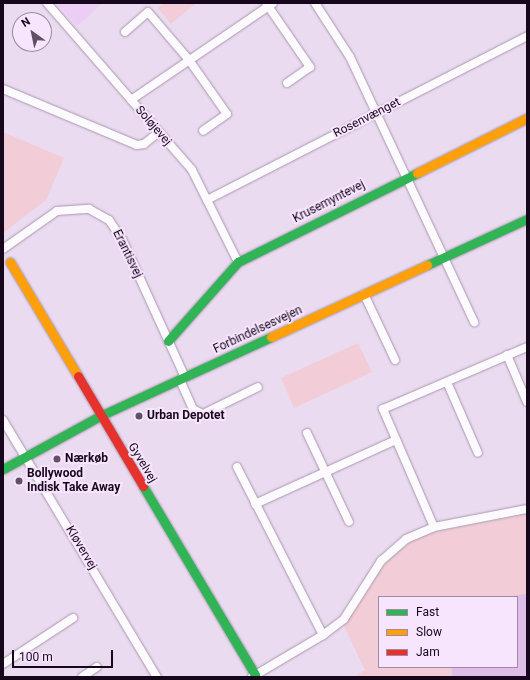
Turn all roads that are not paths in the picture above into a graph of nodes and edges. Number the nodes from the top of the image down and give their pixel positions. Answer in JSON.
{"nodes":[{"id":1,"x":47,"y":3,"type":"edge"},
{"id":2,"x":315,"y":3,"type":"edge"},
{"id":3,"x":269,"y":4,"type":"edge"},
{"id":4,"x":125,"y":32,"type":"dead end"},
{"id":5,"x":527,"y":36,"type":"edge"},
{"id":6,"x":190,"y":60,"type":"junction"},
{"id":7,"x":287,"y":83,"type":"dead end"},
{"id":8,"x":3,"y":89,"type":"edge"},
{"id":9,"x":131,"y":100,"type":"junction"},
{"id":10,"x":377,"y":113,"type":"junction"},
{"id":11,"x":527,"y":118,"type":"edge"},
{"id":12,"x":203,"y":131,"type":"dead end"},
{"id":13,"x":158,"y":132,"type":"junction"},
{"id":14,"x":407,"y":177,"type":"junction"},
{"id":15,"x":207,"y":200,"type":"junction"},
{"id":16,"x":527,"y":219,"type":"edge"},
{"id":17,"x":3,"y":249,"type":"edge"},
{"id":18,"x":444,"y":257,"type":"junction"},
{"id":19,"x":10,"y":262,"type":"dead end"},
{"id":20,"x":238,"y":262,"type":"junction"},
{"id":21,"x":364,"y":294,"type":"junction"},
{"id":22,"x":474,"y":322,"type":"dead end"},
{"id":23,"x":168,"y":341,"type":"junction"},
{"id":24,"x":527,"y":347,"type":"edge"},
{"id":25,"x":507,"y":356,"type":"junction"},
{"id":26,"x":395,"y":360,"type":"dead end"},
{"id":27,"x":183,"y":379,"type":"junction"},
{"id":28,"x":446,"y":382,"type":"junction"},
{"id":29,"x":258,"y":387,"type":"dead end"},
{"id":30,"x":527,"y":402,"type":"edge"},
{"id":31,"x":100,"y":416,"type":"junction"},
{"id":32,"x":3,"y":420,"type":"edge"},
{"id":33,"x":306,"y":433,"type":"dead end"},
{"id":34,"x":396,"y":440,"type":"junction"},
{"id":35,"x":478,"y":453,"type":"dead end"},
{"id":36,"x":25,"y":456,"type":"junction"},
{"id":37,"x":237,"y":467,"type":"dead end"},
{"id":38,"x":3,"y":469,"type":"edge"},
{"id":39,"x":326,"y":472,"type":"junction"},
{"id":40,"x":255,"y":504,"type":"junction"},
{"id":41,"x":527,"y":509,"type":"edge"},
{"id":42,"x":349,"y":522,"type":"dead end"},
{"id":43,"x":434,"y":527,"type":"junction"},
{"id":44,"x":73,"y":618,"type":"dead end"},
{"id":45,"x":323,"y":635,"type":"junction"},
{"id":46,"x":3,"y":664,"type":"edge"},
{"id":47,"x":97,"y":667,"type":"dead end"},
{"id":48,"x":253,"y":676,"type":"edge"},
{"id":49,"x":82,"y":677,"type":"edge"},
{"id":50,"x":157,"y":677,"type":"edge"}],
"edges":[{"from":1,"to":9,"type":"street","name":"Soløjevej"},
{"from":2,"to":10,"type":"street"},
{"from":3,"to":6,"type":"street"},
{"from":3,"to":7,"type":"street"},
{"from":4,"to":6,"type":"street"},
{"from":5,"to":10,"type":"street","name":"Rosenvænget"},
{"from":6,"to":9,"type":"street"},
{"from":6,"to":12,"type":"street"},
{"from":8,"to":13,"type":"street"},
{"from":9,"to":13,"type":"street","name":"Soløjevej"},
{"from":10,"to":14,"type":"street"},
{"from":10,"to":15,"type":"street","name":"Rosenvænget"},
{"from":11,"to":14,"type":"street","name":"Krusemyntevej"},
{"from":13,"to":15,"type":"street","name":"Soløjevej"},
{"from":14,"to":18,"type":"street"},
{"from":14,"to":20,"type":"street","name":"Krusemyntevej"},
{"from":15,"to":20,"type":"street","name":"Soløjevej"},
{"from":16,"to":18,"type":"street","name":"Forbindelsesvejen"},
{"from":17,"to":23,"type":"street","name":"Erantisvej"},
{"from":18,"to":21,"type":"street","name":"Forbindelsesvejen"},
{"from":18,"to":22,"type":"street"},
{"from":19,"to":31,"type":"street","name":"Gyvelvej"},
{"from":20,"to":23,"type":"street","name":"Krusemyntevej"},
{"from":21,"to":26,"type":"street"},
{"from":21,"to":27,"type":"street","name":"Forbindelsesvejen"},
{"from":23,"to":27,"type":"street","name":"Erantisvej"},
{"from":24,"to":25,"type":"street"},
{"from":25,"to":28,"type":"street"},
{"from":25,"to":30,"type":"street"},
{"from":27,"to":29,"type":"street","name":"Erantisvej"},
{"from":27,"to":31,"type":"street","name":"Forbindelsesvejen"},
{"from":28,"to":34,"type":"street"},
{"from":28,"to":35,"type":"street"},
{"from":31,"to":36,"type":"street","name":"Forbindelsesvejen"},
{"from":31,"to":48,"type":"street","name":"Gyvelvej"},
{"from":32,"to":36,"type":"street","name":"Kløvervej"},
{"from":33,"to":39,"type":"street"},
{"from":34,"to":39,"type":"street"},
{"from":34,"to":43,"type":"street"},
{"from":36,"to":38,"type":"street","name":"Forbindelsesvejen"},
{"from":36,"to":50,"type":"street","name":"Kløvervej"},
{"from":37,"to":40,"type":"street"},
{"from":39,"to":40,"type":"street"},
{"from":39,"to":42,"type":"street"},
{"from":40,"to":45,"type":"street"},
{"from":41,"to":43,"type":"street"},
{"from":43,"to":45,"type":"street"},
{"from":44,"to":46,"type":"street"},
{"from":45,"to":48,"type":"street"},
{"from":47,"to":49,"type":"street"}]}
